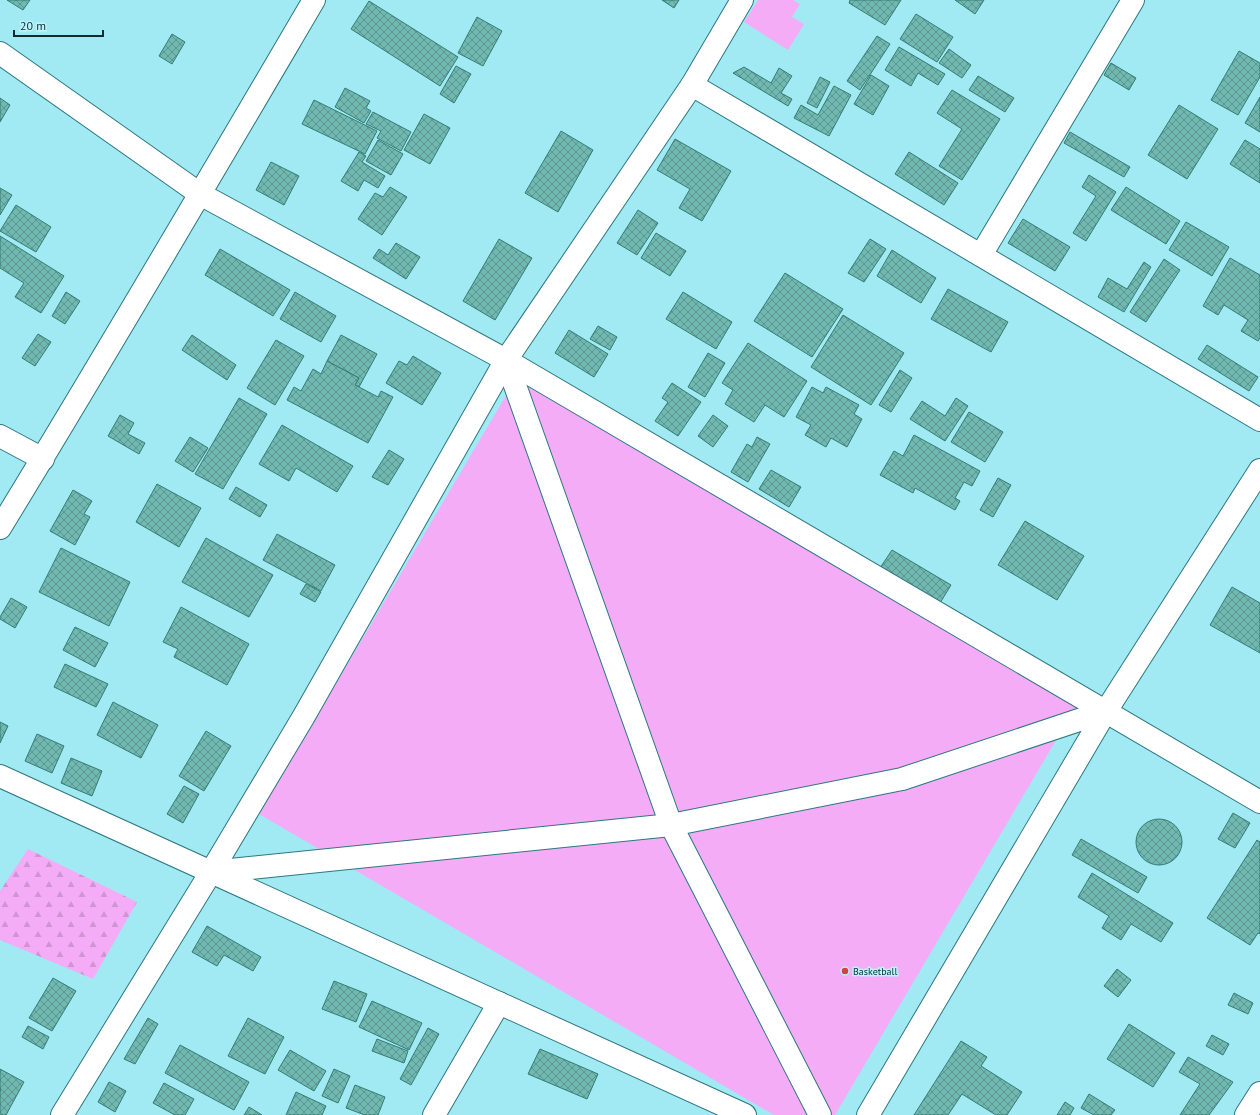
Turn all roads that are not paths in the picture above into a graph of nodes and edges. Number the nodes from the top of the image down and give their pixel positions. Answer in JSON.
{"nodes":[{"id":1,"x":314,"y":0,"type":"edge"},
{"id":2,"x":742,"y":0,"type":"edge"},
{"id":3,"x":1133,"y":0,"type":"edge"},
{"id":4,"x":0,"y":54,"type":"edge"},
{"id":5,"x":692,"y":85,"type":"junction"},
{"id":6,"x":200,"y":194,"type":"junction"},
{"id":7,"x":981,"y":255,"type":"junction"},
{"id":8,"x":506,"y":360,"type":"junction"},
{"id":9,"x":1260,"y":420,"type":"edge"},
{"id":10,"x":0,"y":436,"type":"edge"},
{"id":11,"x":43,"y":458,"type":"junction"},
{"id":12,"x":1260,"y":470,"type":"edge"},
{"id":13,"x":0,"y":528,"type":"edge"},
{"id":14,"x":1106,"y":711,"type":"junction"},
{"id":15,"x":0,"y":776,"type":"edge"},
{"id":16,"x":1260,"y":802,"type":"edge"},
{"id":17,"x":672,"y":825,"type":"junction"},
{"id":18,"x":211,"y":872,"type":"junction"},
{"id":19,"x":499,"y":1003,"type":"junction"},
{"id":20,"x":1260,"y":1093,"type":"edge"},
{"id":21,"x":62,"y":1115,"type":"edge"},
{"id":22,"x":434,"y":1115,"type":"edge"},
{"id":23,"x":745,"y":1115,"type":"edge"},
{"id":24,"x":820,"y":1115,"type":"edge"},
{"id":25,"x":868,"y":1115,"type":"edge"},
{"id":26,"x":1246,"y":1115,"type":"edge"}],
"edges":[{"from":1,"to":6,"type":"street"},
{"from":2,"to":5,"type":"street"},
{"from":3,"to":7,"type":"street"},
{"from":4,"to":6,"type":"street"},
{"from":5,"to":7,"type":"street"},
{"from":5,"to":8,"type":"street"},
{"from":6,"to":8,"type":"street"},
{"from":6,"to":11,"type":"street"},
{"from":7,"to":9,"type":"street"},
{"from":8,"to":14,"type":"street"},
{"from":8,"to":17,"type":"street"},
{"from":8,"to":18,"type":"street"},
{"from":10,"to":11,"type":"street"},
{"from":11,"to":13,"type":"street"},
{"from":12,"to":14,"type":"street"},
{"from":14,"to":16,"type":"street"},
{"from":14,"to":17,"type":"street"},
{"from":14,"to":25,"type":"street"},
{"from":15,"to":18,"type":"street"},
{"from":17,"to":18,"type":"street"},
{"from":17,"to":24,"type":"street"},
{"from":18,"to":19,"type":"street"},
{"from":18,"to":21,"type":"street"},
{"from":19,"to":22,"type":"street"},
{"from":19,"to":23,"type":"street"},
{"from":20,"to":26,"type":"street"}]}
